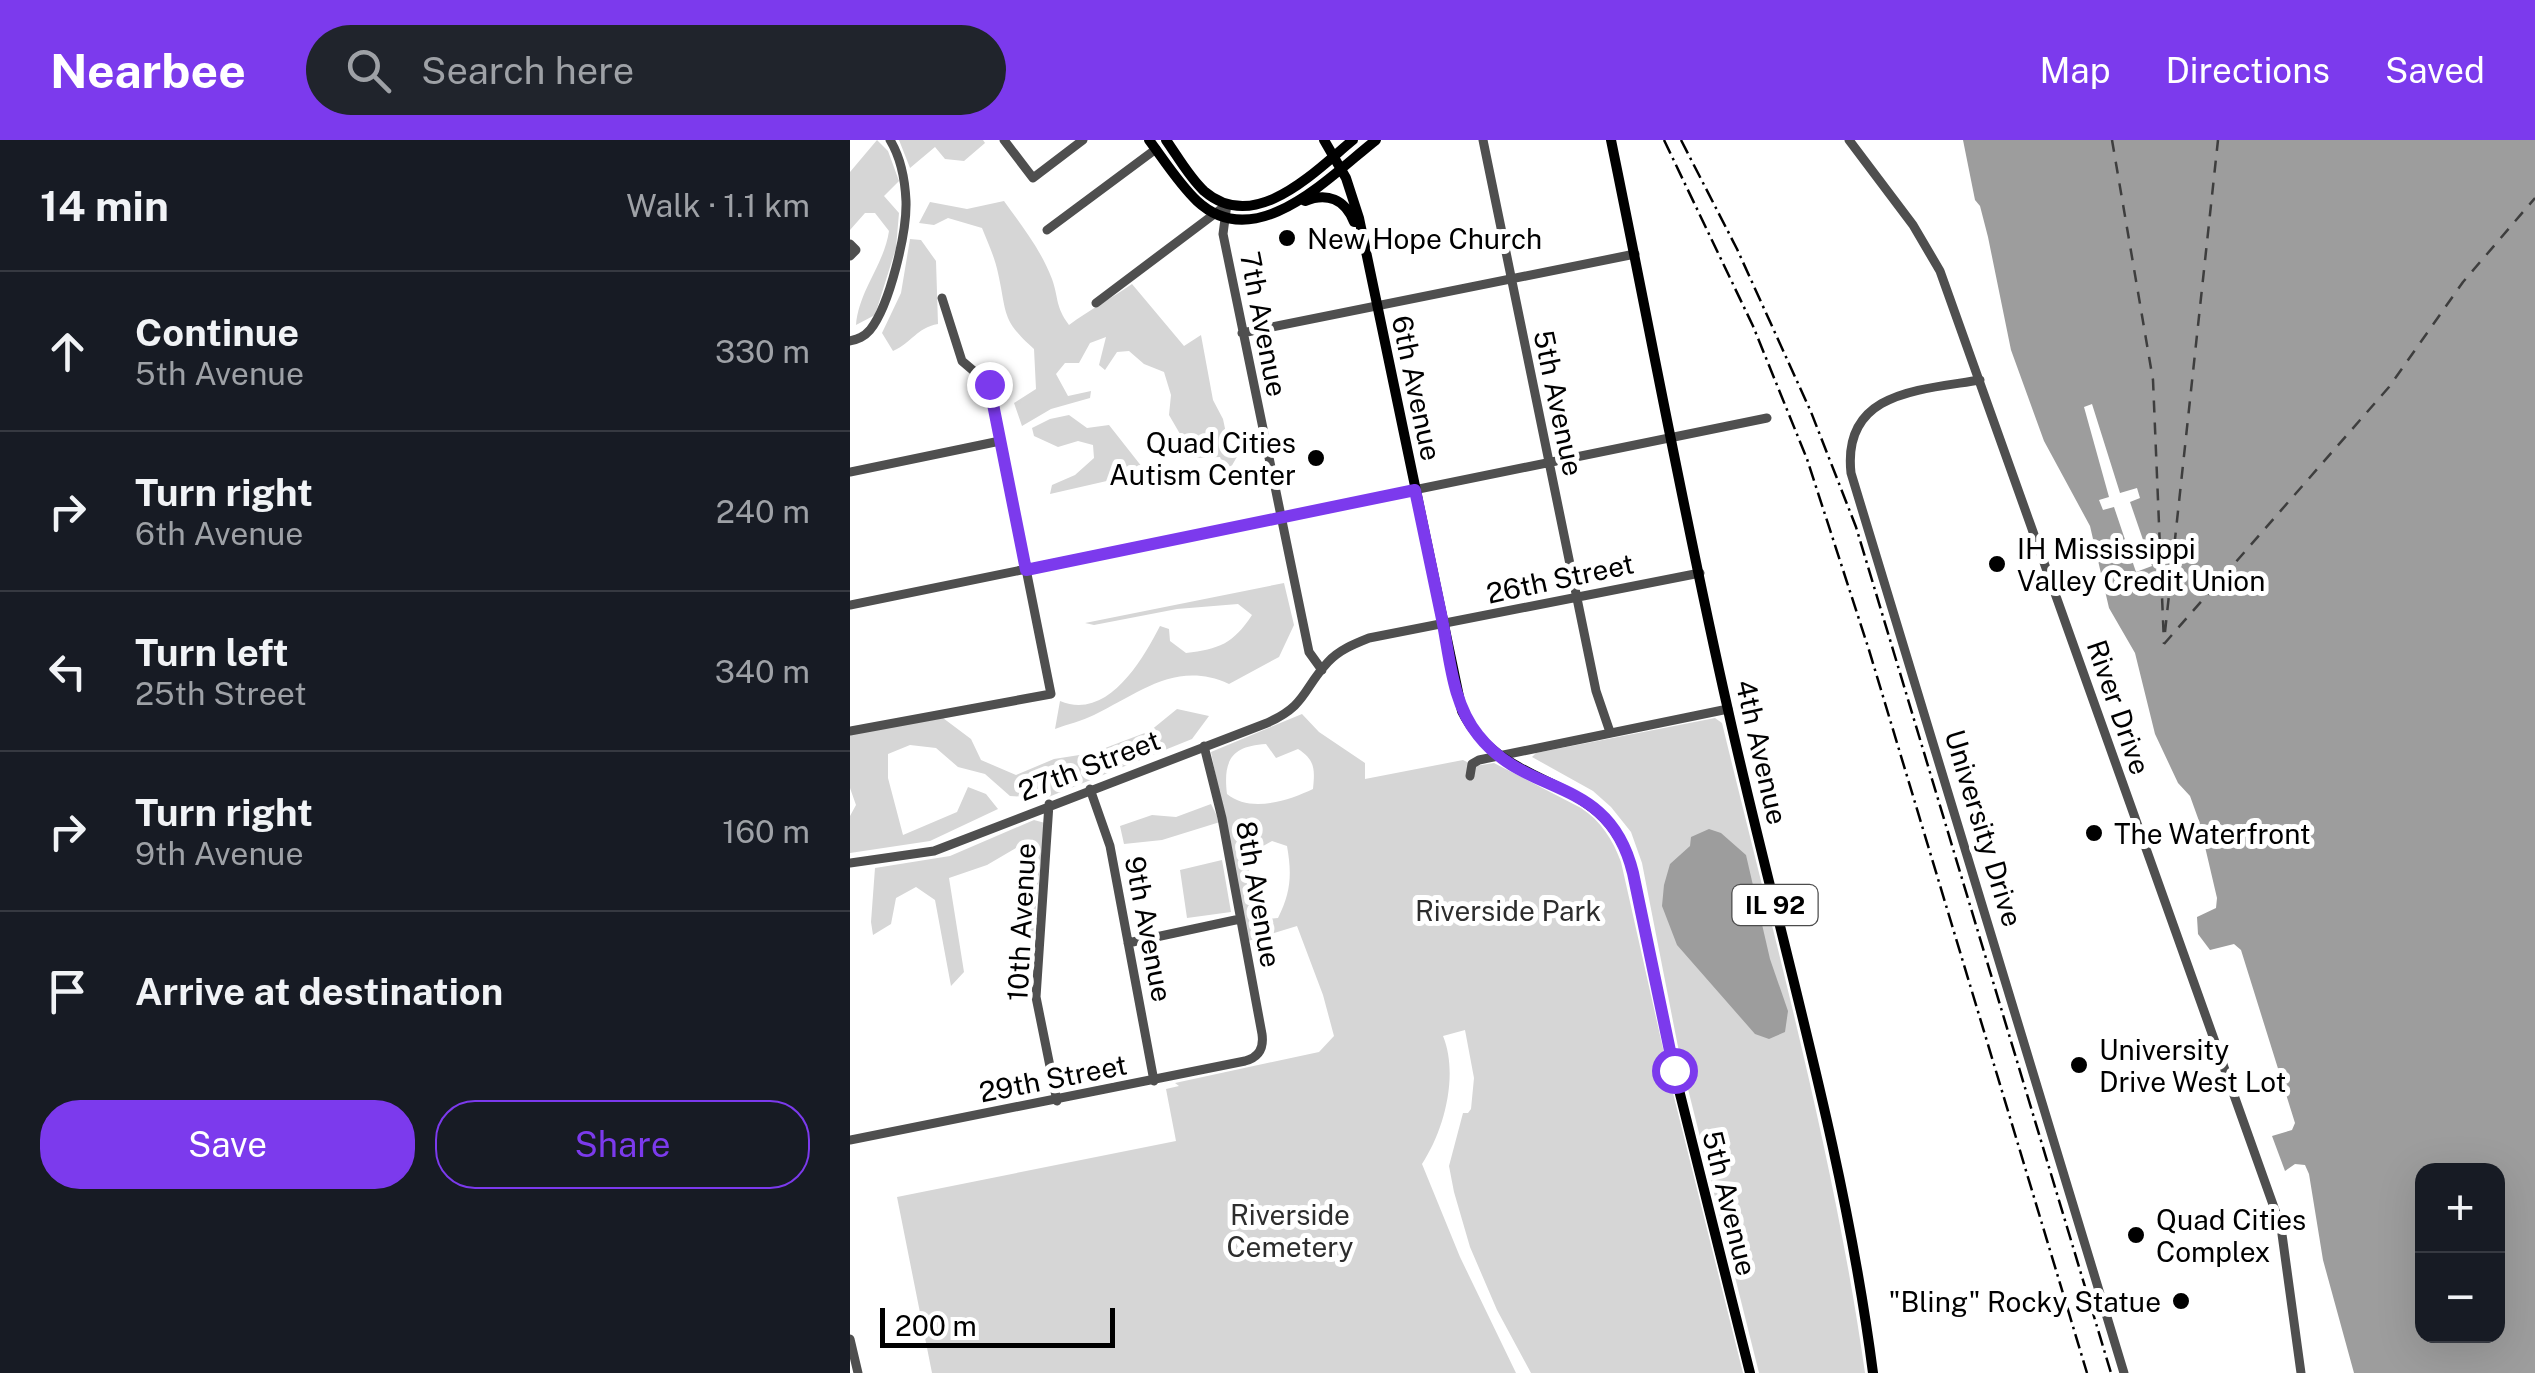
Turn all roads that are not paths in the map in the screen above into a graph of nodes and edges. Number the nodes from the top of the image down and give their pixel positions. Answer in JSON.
{"nodes":[{"id":1,"x":890,"y":140,"type":"edge"},
{"id":2,"x":1004,"y":140,"type":"edge"},
{"id":3,"x":1083,"y":140,"type":"edge"},
{"id":4,"x":1166,"y":140,"type":"edge"},
{"id":5,"x":1324,"y":140,"type":"edge"},
{"id":6,"x":1353,"y":140,"type":"edge"},
{"id":7,"x":1376,"y":140,"type":"edge"},
{"id":8,"x":1482,"y":140,"type":"edge"},
{"id":9,"x":1611,"y":140,"type":"edge"},
{"id":10,"x":1848,"y":140,"type":"edge"},
{"id":11,"x":1152,"y":144,"type":"edge"},
{"id":12,"x":1333,"y":156,"type":"junction"},
{"id":13,"x":1340,"y":168,"type":"junction"},
{"id":14,"x":1227,"y":204,"type":"junction"},
{"id":15,"x":1221,"y":216,"type":"junction"},
{"id":16,"x":1272,"y":216,"type":"junction"},
{"id":17,"x":1047,"y":230,"type":"dead end"},
{"id":18,"x":850,"y":244,"type":"edge"},
{"id":19,"x":1634,"y":254,"type":"junction"},
{"id":20,"x":850,"y":256,"type":"edge"},
{"id":21,"x":1367,"y":260,"type":"junction"},
{"id":22,"x":1511,"y":280,"type":"junction"},
{"id":23,"x":942,"y":298,"type":"dead end"},
{"id":24,"x":1096,"y":303,"type":"dead end"},
{"id":25,"x":1377,"y":306,"type":"junction"},
{"id":26,"x":1242,"y":333,"type":"junction"},
{"id":27,"x":853,"y":341,"type":"edge"},
{"id":28,"x":1980,"y":380,"type":"junction"},
{"id":29,"x":1768,"y":418,"type":"dead end"},
{"id":30,"x":1672,"y":438,"type":"junction"},
{"id":31,"x":1000,"y":441,"type":"junction"},
{"id":32,"x":1548,"y":463,"type":"junction"},
{"id":33,"x":850,"y":472,"type":"edge"},
{"id":34,"x":1415,"y":490,"type":"junction"},
{"id":35,"x":1281,"y":518,"type":"junction"},
{"id":36,"x":1026,"y":570,"type":"junction"},
{"id":37,"x":1700,"y":573,"type":"junction"},
{"id":38,"x":1577,"y":598,"type":"junction"},
{"id":39,"x":850,"y":605,"type":"edge"},
{"id":40,"x":1443,"y":624,"type":"junction"},
{"id":41,"x":1322,"y":670,"type":"junction"},
{"id":42,"x":1728,"y":709,"type":"junction"},
{"id":43,"x":850,"y":731,"type":"edge"},
{"id":44,"x":1610,"y":732,"type":"junction"},
{"id":45,"x":1204,"y":746,"type":"junction"},
{"id":46,"x":1499,"y":757,"type":"junction"},
{"id":47,"x":1470,"y":776,"type":"dead end"},
{"id":48,"x":1090,"y":788,"type":"junction"},
{"id":49,"x":1049,"y":804,"type":"junction"},
{"id":50,"x":850,"y":863,"type":"edge"},
{"id":51,"x":1240,"y":919,"type":"junction"},
{"id":52,"x":1128,"y":943,"type":"junction"},
{"id":53,"x":1260,"y":1051,"type":"joint"},
{"id":54,"x":1154,"y":1080,"type":"junction"},
{"id":55,"x":1057,"y":1101,"type":"junction"},
{"id":56,"x":850,"y":1140,"type":"edge"},
{"id":57,"x":850,"y":1339,"type":"edge"},
{"id":58,"x":854,"y":1367,"type":"edge"},
{"id":59,"x":1750,"y":1373,"type":"edge"},
{"id":60,"x":1873,"y":1373,"type":"edge"},
{"id":61,"x":2124,"y":1373,"type":"edge"},
{"id":62,"x":2301,"y":1373,"type":"edge"}],
"edges":[{"from":1,"to":27,"type":"street"},
{"from":2,"to":3,"type":"street"},
{"from":4,"to":14,"type":"main road"},
{"from":5,"to":12,"type":"main road","name":"6th Avenue"},
{"from":6,"to":12,"type":"main road"},
{"from":7,"to":13,"type":"main road"},
{"from":8,"to":22,"type":"street","name":"5th Avenue"},
{"from":9,"to":19,"type":"main road","name":"4th Avenue","number":"IL 92"},
{"from":10,"to":28,"type":"street","name":"River Drive"},
{"from":11,"to":15,"type":"main road"},
{"from":11,"to":17,"type":"street"},
{"from":12,"to":13,"type":"main road","name":"6th Avenue"},
{"from":12,"to":14,"type":"main road"},
{"from":13,"to":16,"type":"main road"},
{"from":13,"to":21,"type":"main road","name":"6th Avenue"},
{"from":14,"to":15,"type":"street"},
{"from":15,"to":16,"type":"main road"},
{"from":15,"to":24,"type":"street"},
{"from":15,"to":26,"type":"street","name":"7th Avenue"},
{"from":16,"to":21,"type":"main road"},
{"from":18,"to":20,"type":"street"},
{"from":19,"to":22,"type":"street"},
{"from":19,"to":30,"type":"main road","name":"4th Avenue","number":"IL 92"},
{"from":21,"to":25,"type":"main road","name":"6th Avenue"},
{"from":22,"to":25,"type":"street"},
{"from":22,"to":32,"type":"street","name":"5th Avenue"},
{"from":23,"to":31,"type":"street"},
{"from":25,"to":26,"type":"street"},
{"from":25,"to":34,"type":"main road","name":"6th Avenue"},
{"from":26,"to":35,"type":"street","name":"7th Avenue"},
{"from":28,"to":61,"type":"street","name":"University Drive"},
{"from":28,"to":62,"type":"street","name":"River Drive"},
{"from":29,"to":30,"type":"street"},
{"from":30,"to":32,"type":"street"},
{"from":30,"to":37,"type":"main road","name":"4th Avenue","number":"IL 92"},
{"from":31,"to":33,"type":"street"},
{"from":31,"to":36,"type":"street"},
{"from":32,"to":34,"type":"street"},
{"from":32,"to":38,"type":"street","name":"5th Avenue"},
{"from":34,"to":35,"type":"street"},
{"from":34,"to":40,"type":"main road","name":"6th Avenue"},
{"from":35,"to":36,"type":"street"},
{"from":35,"to":41,"type":"street","name":"7th Avenue"},
{"from":36,"to":39,"type":"street"},
{"from":36,"to":43,"type":"street"},
{"from":37,"to":38,"type":"street","name":"26th Street"},
{"from":37,"to":42,"type":"main road","name":"4th Avenue","number":"IL 92"},
{"from":38,"to":40,"type":"street","name":"26th Street"},
{"from":38,"to":44,"type":"street","name":"5th Avenue"},
{"from":40,"to":41,"type":"street","name":"26th Street"},
{"from":40,"to":46,"type":"main road","name":"6th Avenue"},
{"from":41,"to":45,"type":"street","name":"27th Street"},
{"from":42,"to":44,"type":"street"},
{"from":42,"to":60,"type":"main road","name":"4th Avenue","number":"IL 92"},
{"from":44,"to":46,"type":"street"},
{"from":45,"to":48,"type":"street","name":"27th Street"},
{"from":45,"to":51,"type":"street","name":"8th Avenue"},
{"from":46,"to":47,"type":"street"},
{"from":46,"to":59,"type":"main road","name":"5th Avenue"},
{"from":48,"to":49,"type":"street","name":"27th Street"},
{"from":48,"to":52,"type":"street","name":"9th Avenue"},
{"from":49,"to":50,"type":"street","name":"27th Street"},
{"from":49,"to":55,"type":"street","name":"10th Avenue"},
{"from":51,"to":52,"type":"street"},
{"from":51,"to":53,"type":"street","name":"8th Avenue"},
{"from":52,"to":54,"type":"street","name":"9th Avenue"},
{"from":53,"to":54,"type":"street","name":"29th Street"},
{"from":54,"to":55,"type":"street","name":"29th Street"},
{"from":55,"to":56,"type":"street","name":"29th Street"},
{"from":57,"to":58,"type":"street"}]}
